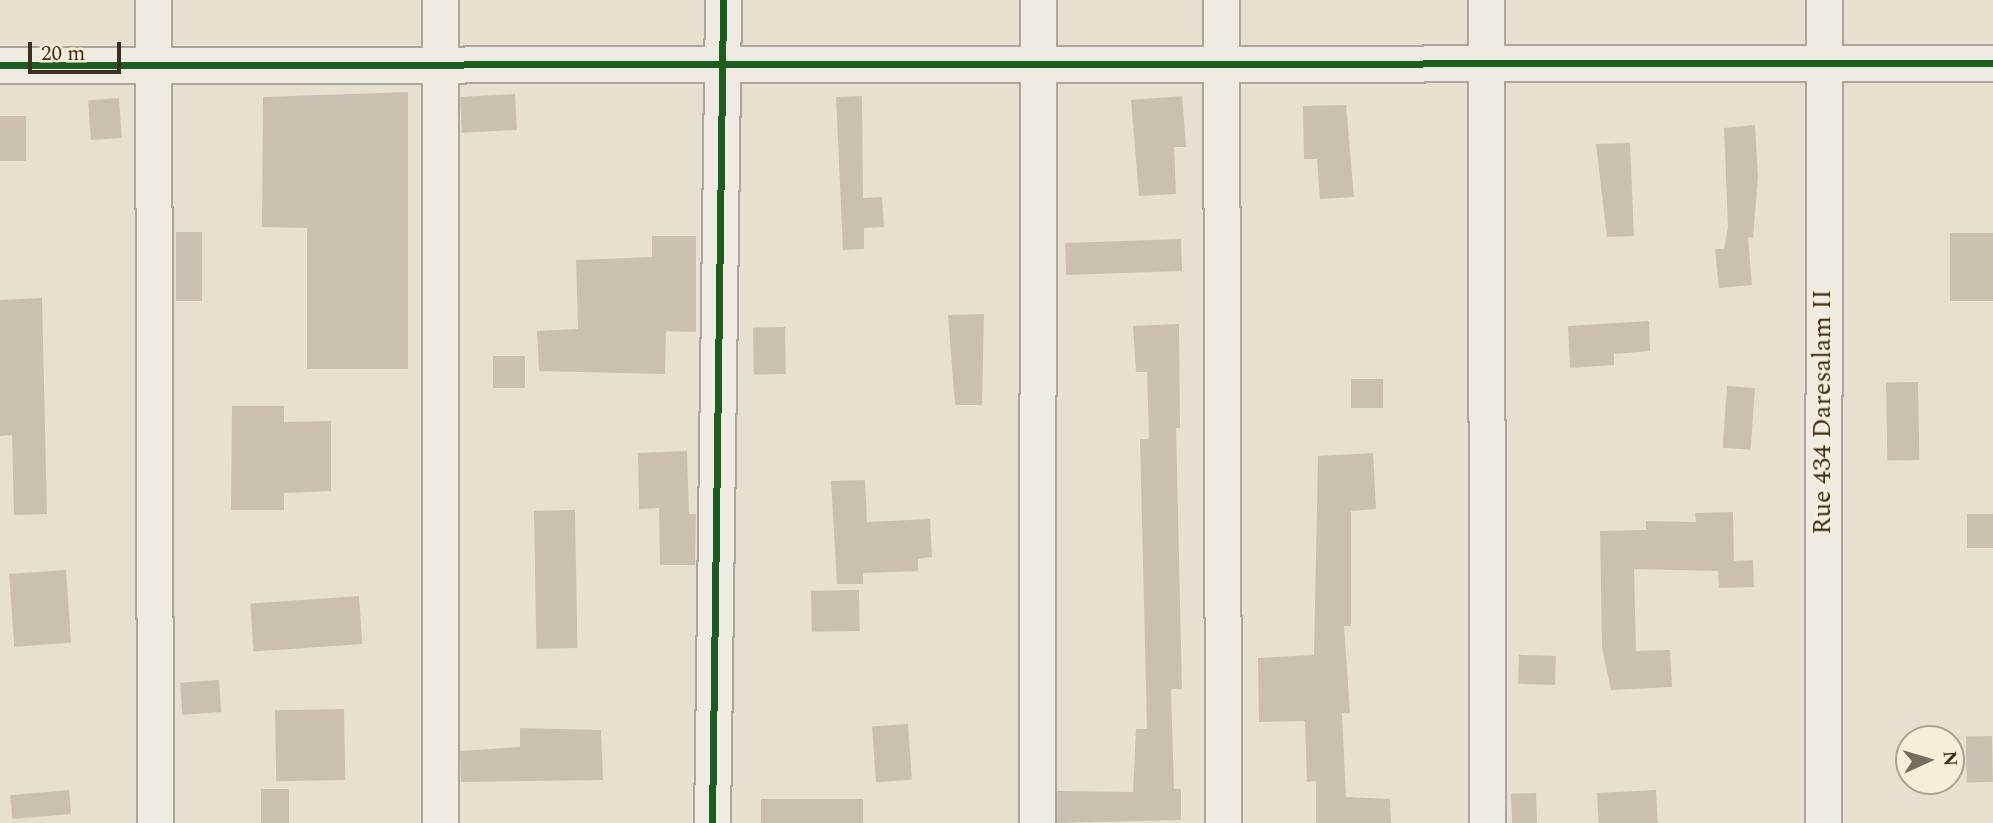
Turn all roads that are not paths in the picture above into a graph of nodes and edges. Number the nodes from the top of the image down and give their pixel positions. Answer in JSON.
{"nodes":[{"id":1,"x":153,"y":0,"type":"edge"},
{"id":2,"x":440,"y":0,"type":"edge"},
{"id":3,"x":723,"y":0,"type":"edge"},
{"id":4,"x":1038,"y":0,"type":"edge"},
{"id":5,"x":1221,"y":0,"type":"edge"},
{"id":6,"x":1486,"y":0,"type":"edge"},
{"id":7,"x":1824,"y":0,"type":"edge"},
{"id":8,"x":723,"y":62,"type":"junction"},
{"id":9,"x":1221,"y":63,"type":"junction"},
{"id":10,"x":1486,"y":63,"type":"junction"},
{"id":11,"x":1824,"y":63,"type":"junction"},
{"id":12,"x":1993,"y":63,"type":"edge"},
{"id":13,"x":1038,"y":64,"type":"junction"},
{"id":14,"x":0,"y":65,"type":"edge"},
{"id":15,"x":152,"y":65,"type":"junction"},
{"id":16,"x":440,"y":65,"type":"junction"},
{"id":17,"x":155,"y":823,"type":"edge"},
{"id":18,"x":440,"y":823,"type":"edge"},
{"id":19,"x":712,"y":823,"type":"edge"},
{"id":20,"x":1037,"y":823,"type":"edge"},
{"id":21,"x":1223,"y":823,"type":"edge"},
{"id":22,"x":1487,"y":823,"type":"edge"},
{"id":23,"x":1823,"y":823,"type":"edge"}],
"edges":[{"from":1,"to":15,"type":"street"},
{"from":2,"to":16,"type":"street"},
{"from":3,"to":8,"type":"street"},
{"from":4,"to":13,"type":"street"},
{"from":5,"to":9,"type":"street"},
{"from":6,"to":10,"type":"street"},
{"from":7,"to":11,"type":"street","name":"Rue 434 Daresalam II"},
{"from":8,"to":13,"type":"street"},
{"from":8,"to":16,"type":"street"},
{"from":8,"to":19,"type":"street"},
{"from":9,"to":10,"type":"street"},
{"from":9,"to":13,"type":"street"},
{"from":9,"to":21,"type":"street"},
{"from":10,"to":11,"type":"street"},
{"from":10,"to":22,"type":"street"},
{"from":11,"to":12,"type":"street"},
{"from":11,"to":23,"type":"street","name":"Rue 434 Daresalam II"},
{"from":13,"to":20,"type":"street"},
{"from":14,"to":15,"type":"street"},
{"from":15,"to":16,"type":"street"},
{"from":15,"to":17,"type":"street"},
{"from":16,"to":18,"type":"street"}]}
